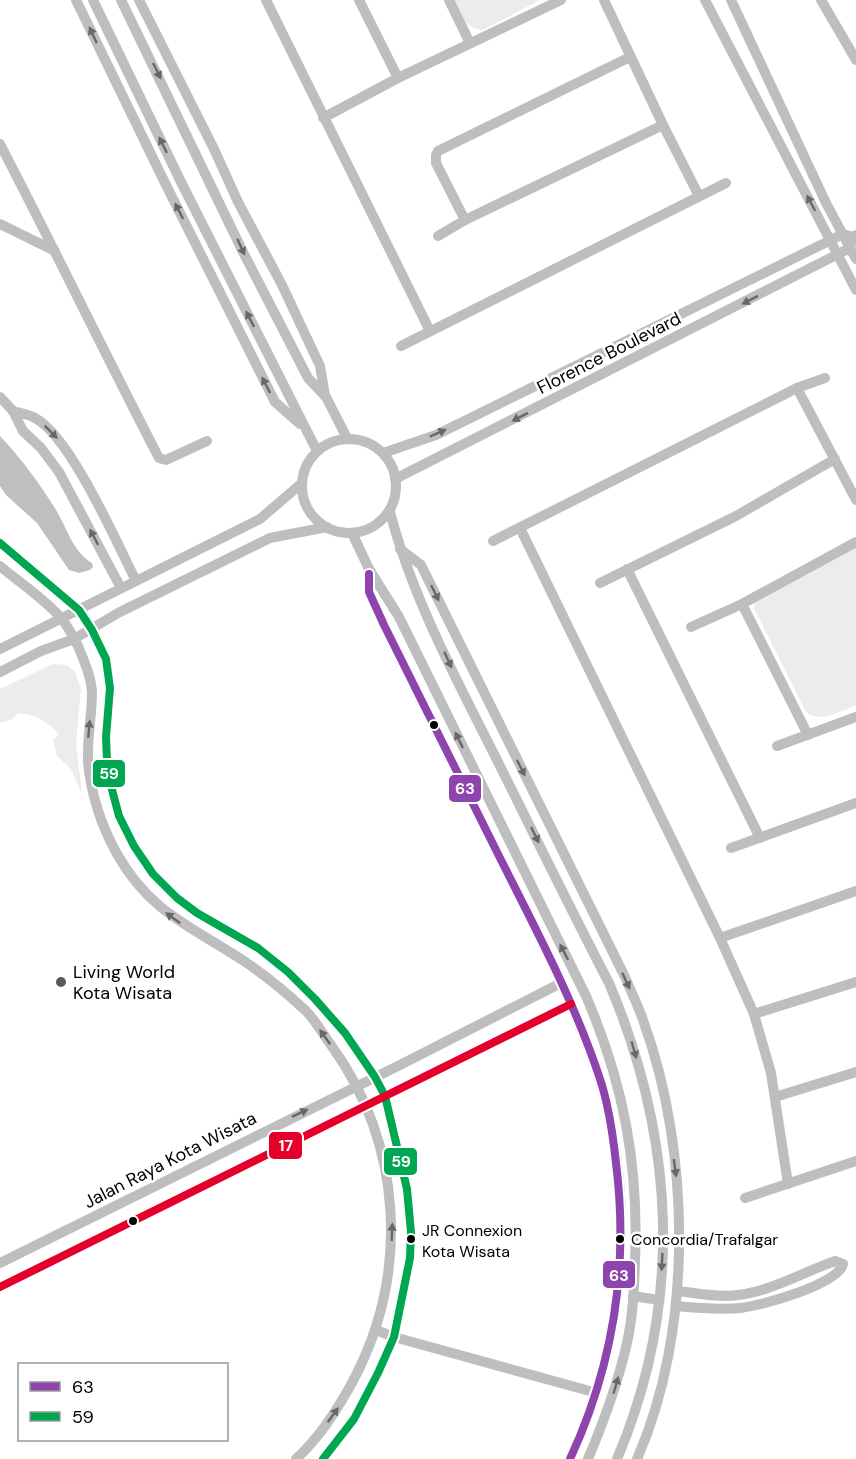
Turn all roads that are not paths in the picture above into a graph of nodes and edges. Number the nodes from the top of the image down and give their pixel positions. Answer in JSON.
{"nodes":[{"id":1,"x":76,"y":0,"type":"edge"},
{"id":2,"x":93,"y":0,"type":"edge"},
{"id":3,"x":121,"y":0,"type":"edge"},
{"id":4,"x":139,"y":0,"type":"edge"},
{"id":5,"x":266,"y":0,"type":"edge"},
{"id":6,"x":359,"y":0,"type":"edge"},
{"id":7,"x":449,"y":0,"type":"edge"},
{"id":8,"x":561,"y":0,"type":"edge"},
{"id":9,"x":604,"y":0,"type":"edge"},
{"id":10,"x":705,"y":0,"type":"edge"},
{"id":11,"x":731,"y":0,"type":"edge"},
{"id":12,"x":821,"y":0,"type":"edge"},
{"id":13,"x":470,"y":43,"type":"junction"},
{"id":14,"x":854,"y":55,"type":"edge"},
{"id":15,"x":630,"y":57,"type":"junction"},
{"id":16,"x":398,"y":78,"type":"junction"},
{"id":17,"x":323,"y":118,"type":"junction"},
{"id":18,"x":663,"y":125,"type":"junction"},
{"id":19,"x":0,"y":144,"type":"edge"},
{"id":20,"x":726,"y":183,"type":"dead end"},
{"id":21,"x":699,"y":196,"type":"junction"},
{"id":22,"x":238,"y":202,"type":"junction"},
{"id":23,"x":465,"y":220,"type":"junction"},
{"id":24,"x":231,"y":222,"type":"junction"},
{"id":25,"x":0,"y":224,"type":"edge"},
{"id":26,"x":851,"y":235,"type":"edge"},
{"id":27,"x":438,"y":236,"type":"dead end"},
{"id":28,"x":830,"y":240,"type":"junction"},
{"id":29,"x":850,"y":248,"type":"junction"},
{"id":30,"x":56,"y":251,"type":"junction"},
{"id":31,"x":838,"y":255,"type":"junction"},
{"id":32,"x":856,"y":259,"type":"edge"},
{"id":33,"x":856,"y":290,"type":"edge"},
{"id":34,"x":430,"y":331,"type":"junction"},
{"id":35,"x":401,"y":346,"type":"dead end"},
{"id":36,"x":825,"y":378,"type":"dead end"},
{"id":37,"x":797,"y":388,"type":"junction"},
{"id":38,"x":0,"y":397,"type":"edge"},
{"id":39,"x":326,"y":397,"type":"junction"},
{"id":40,"x":13,"y":411,"type":"junction"},
{"id":41,"x":304,"y":428,"type":"junction"},
{"id":42,"x":347,"y":438,"type":"junction"},
{"id":43,"x":207,"y":441,"type":"dead end"},
{"id":44,"x":317,"y":451,"type":"junction"},
{"id":45,"x":383,"y":453,"type":"junction"},
{"id":46,"x":835,"y":459,"type":"junction"},
{"id":47,"x":395,"y":479,"type":"junction"},
{"id":48,"x":302,"y":483,"type":"junction"},
{"id":49,"x":856,"y":500,"type":"edge"},
{"id":50,"x":390,"y":512,"type":"junction"},
{"id":51,"x":327,"y":527,"type":"junction"},
{"id":52,"x":520,"y":528,"type":"junction"},
{"id":53,"x":352,"y":533,"type":"junction"},
{"id":54,"x":493,"y":541,"type":"dead end"},
{"id":55,"x":856,"y":542,"type":"edge"},
{"id":56,"x":0,"y":543,"type":"edge"},
{"id":57,"x":399,"y":549,"type":"junction"},
{"id":58,"x":0,"y":566,"type":"edge"},
{"id":59,"x":369,"y":569,"type":"junction"},
{"id":60,"x":627,"y":569,"type":"junction"},
{"id":61,"x":136,"y":580,"type":"junction"},
{"id":62,"x":600,"y":582,"type":"dead end"},
{"id":63,"x":121,"y":588,"type":"junction"},
{"id":64,"x":742,"y":604,"type":"junction"},
{"id":65,"x":79,"y":610,"type":"junction"},
{"id":66,"x":62,"y":619,"type":"junction"},
{"id":67,"x":691,"y":627,"type":"dead end"},
{"id":68,"x":92,"y":630,"type":"junction"},
{"id":69,"x":74,"y":639,"type":"junction"},
{"id":70,"x":0,"y":649,"type":"edge"},
{"id":71,"x":0,"y":672,"type":"edge"},
{"id":72,"x":856,"y":717,"type":"edge"},
{"id":73,"x":808,"y":735,"type":"junction"},
{"id":74,"x":777,"y":746,"type":"dead end"},
{"id":75,"x":856,"y":803,"type":"edge"},
{"id":76,"x":760,"y":838,"type":"junction"},
{"id":77,"x":731,"y":848,"type":"dead end"},
{"id":78,"x":856,"y":891,"type":"edge"},
{"id":79,"x":720,"y":938,"type":"junction"},
{"id":80,"x":589,"y":944,"type":"junction"},
{"id":81,"x":612,"y":954,"type":"junction"},
{"id":82,"x":856,"y":982,"type":"edge"},
{"id":83,"x":561,"y":983,"type":"junction"},
{"id":84,"x":571,"y":1004,"type":"junction"},
{"id":85,"x":754,"y":1014,"type":"junction"},
{"id":86,"x":856,"y":1072,"type":"edge"},
{"id":87,"x":375,"y":1077,"type":"junction"},
{"id":88,"x":356,"y":1086,"type":"junction"},
{"id":89,"x":386,"y":1096,"type":"junction"},
{"id":90,"x":775,"y":1097,"type":"junction"},
{"id":91,"x":366,"y":1106,"type":"junction"},
{"id":92,"x":668,"y":1113,"type":"junction"},
{"id":93,"x":654,"y":1134,"type":"junction"},
{"id":94,"x":856,"y":1161,"type":"edge"},
{"id":95,"x":788,"y":1184,"type":"junction"},
{"id":96,"x":745,"y":1198,"type":"dead end"},
{"id":97,"x":620,"y":1213,"type":"junction"},
{"id":98,"x":636,"y":1233,"type":"junction"},
{"id":99,"x":41,"y":1243,"type":"junction"},
{"id":100,"x":51,"y":1262,"type":"junction"},
{"id":101,"x":0,"y":1263,"type":"edge"},
{"id":102,"x":0,"y":1287,"type":"edge"},
{"id":103,"x":677,"y":1291,"type":"junction"},
{"id":104,"x":633,"y":1296,"type":"junction"},
{"id":105,"x":659,"y":1300,"type":"junction"},
{"id":106,"x":676,"y":1306,"type":"junction"},
{"id":107,"x":376,"y":1330,"type":"junction"},
{"id":108,"x":394,"y":1337,"type":"junction"},
{"id":109,"x":641,"y":1392,"type":"junction"},
{"id":110,"x":597,"y":1393,"type":"junction"},
{"id":111,"x":658,"y":1398,"type":"junction"},
{"id":112,"x":601,"y":1428,"type":"junction"},
{"id":113,"x":296,"y":1459,"type":"edge"},
{"id":114,"x":323,"y":1459,"type":"edge"},
{"id":115,"x":570,"y":1459,"type":"edge"},
{"id":116,"x":588,"y":1459,"type":"edge"},
{"id":117,"x":617,"y":1459,"type":"edge"},
{"id":118,"x":636,"y":1459,"type":"edge"}],
"edges":[{"from":41,"to":1,"type":"street","one_way":true},
{"from":41,"to":2,"type":"street","one_way":true},
{"from":3,"to":24,"type":"street","one_way":true},
{"from":4,"to":22,"type":"street"},
{"from":5,"to":17,"type":"street"},
{"from":6,"to":16,"type":"street"},
{"from":7,"to":13,"type":"street"},
{"from":8,"to":13,"type":"street"},
{"from":9,"to":15,"type":"street"},
{"from":28,"to":10,"type":"street","one_way":true},
{"from":11,"to":26,"type":"street"},
{"from":12,"to":14,"type":"street"},
{"from":13,"to":16,"type":"street"},
{"from":15,"to":18,"type":"street"},
{"from":15,"to":23,"type":"street"},
{"from":16,"to":17,"type":"street"},
{"from":17,"to":34,"type":"street"},
{"from":18,"to":21,"type":"street"},
{"from":18,"to":23,"type":"street"},
{"from":19,"to":30,"type":"street"},
{"from":20,"to":21,"type":"street"},
{"from":21,"to":34,"type":"street"},
{"from":22,"to":24,"type":"street"},
{"from":22,"to":39,"type":"street"},
{"from":23,"to":27,"type":"street"},
{"from":24,"to":39,"type":"street","one_way":true},
{"from":25,"to":30,"type":"street"},
{"from":26,"to":28,"type":"street","name":"Florence Boulevard"},
{"from":26,"to":29,"type":"street"},
{"from":28,"to":31,"type":"street"},
{"from":45,"to":28,"type":"street","name":"Florence Boulevard","one_way":true},
{"from":29,"to":31,"type":"street","name":"Florence Boulevard"},
{"from":29,"to":32,"type":"street"},
{"from":30,"to":43,"type":"street"},
{"from":31,"to":33,"type":"street"},
{"from":31,"to":47,"type":"street","name":"Florence Boulevard","one_way":true},
{"from":34,"to":35,"type":"street"},
{"from":36,"to":37,"type":"street"},
{"from":37,"to":46,"type":"street"},
{"from":37,"to":52,"type":"street"},
{"from":38,"to":40,"type":"street"},
{"from":39,"to":42,"type":"street"},
{"from":40,"to":61,"type":"street","one_way":true},
{"from":63,"to":40,"type":"street","one_way":true},
{"from":41,"to":44,"type":"street"},
{"from":42,"to":44,"type":"street"},
{"from":42,"to":45,"type":"street"},
{"from":44,"to":48,"type":"street"},
{"from":45,"to":47,"type":"street"},
{"from":46,"to":49,"type":"street"},
{"from":46,"to":60,"type":"street"},
{"from":47,"to":50,"type":"street"},
{"from":48,"to":51,"type":"street"},
{"from":48,"to":61,"type":"street"},
{"from":50,"to":53,"type":"street"},
{"from":50,"to":57,"type":"street"},
{"from":51,"to":53,"type":"street"},
{"from":51,"to":68,"type":"street"},
{"from":52,"to":54,"type":"street"},
{"from":52,"to":79,"type":"street"},
{"from":53,"to":59,"type":"street"},
{"from":55,"to":64,"type":"street"},
{"from":56,"to":65,"type":"street"},
{"from":57,"to":80,"type":"street","one_way":true},
{"from":57,"to":81,"type":"street","one_way":true},
{"from":58,"to":66,"type":"street"},
{"from":59,"to":83,"type":"street"},
{"from":98,"to":59,"type":"street","one_way":true},
{"from":60,"to":62,"type":"street"},
{"from":60,"to":76,"type":"street"},
{"from":61,"to":63,"type":"street"},
{"from":63,"to":65,"type":"street"},
{"from":64,"to":67,"type":"street"},
{"from":64,"to":73,"type":"street"},
{"from":65,"to":66,"type":"street"},
{"from":65,"to":68,"type":"street"},
{"from":66,"to":69,"type":"street"},
{"from":66,"to":70,"type":"street"},
{"from":68,"to":69,"type":"street"},
{"from":68,"to":87,"type":"street"},
{"from":69,"to":71,"type":"street"},
{"from":88,"to":69,"type":"street","one_way":true},
{"from":72,"to":73,"type":"street"},
{"from":73,"to":74,"type":"street"},
{"from":75,"to":76,"type":"street"},
{"from":76,"to":77,"type":"street"},
{"from":78,"to":79,"type":"street"},
{"from":79,"to":85,"type":"street"},
{"from":80,"to":81,"type":"street"},
{"from":80,"to":93,"type":"street","one_way":true},
{"from":81,"to":92,"type":"street","one_way":true},
{"from":82,"to":85,"type":"street"},
{"from":83,"to":84,"type":"street"},
{"from":83,"to":87,"type":"street"},
{"from":84,"to":89,"type":"street","name":"Jalan Raya Kota Wisata"},
{"from":84,"to":97,"type":"street"},
{"from":85,"to":90,"type":"street"},
{"from":86,"to":90,"type":"street"},
{"from":87,"to":88,"type":"street","name":"Jalan Raya Kota Wisata"},
{"from":87,"to":89,"type":"street"},
{"from":88,"to":91,"type":"street"},
{"from":99,"to":88,"type":"street","name":"Jalan Raya Kota Wisata","one_way":true},
{"from":89,"to":91,"type":"street","name":"Jalan Raya Kota Wisata"},
{"from":89,"to":108,"type":"street"},
{"from":90,"to":95,"type":"street"},
{"from":91,"to":100,"type":"street","name":"Jalan Raya Kota Wisata"},
{"from":107,"to":91,"type":"street","one_way":true},
{"from":92,"to":93,"type":"street"},
{"from":92,"to":103,"type":"street","one_way":true},
{"from":93,"to":105,"type":"street","one_way":true},
{"from":94,"to":95,"type":"street"},
{"from":95,"to":96,"type":"street"},
{"from":97,"to":98,"type":"street"},
{"from":97,"to":110,"type":"street"},
{"from":98,"to":104,"type":"street"},
{"from":99,"to":100,"type":"street"},
{"from":99,"to":101,"type":"street","name":"Jalan Raya Kota Wisata"},
{"from":100,"to":102,"type":"street","name":"Jalan Raya Kota Wisata"},
{"from":103,"to":106,"type":"street"},
{"from":103,"to":106,"type":"street"},
{"from":104,"to":105,"type":"street"},
{"from":112,"to":104,"type":"street","one_way":true},
{"from":105,"to":109,"type":"street"},
{"from":106,"to":111,"type":"street"},
{"from":107,"to":108,"type":"street"},
{"from":113,"to":107,"type":"street","one_way":true},
{"from":108,"to":110,"type":"street"},
{"from":108,"to":114,"type":"street"},
{"from":109,"to":111,"type":"street"},
{"from":109,"to":117,"type":"street"},
{"from":110,"to":112,"type":"street"},
{"from":110,"to":115,"type":"street"},
{"from":111,"to":118,"type":"street"},
{"from":112,"to":116,"type":"street"}]}
